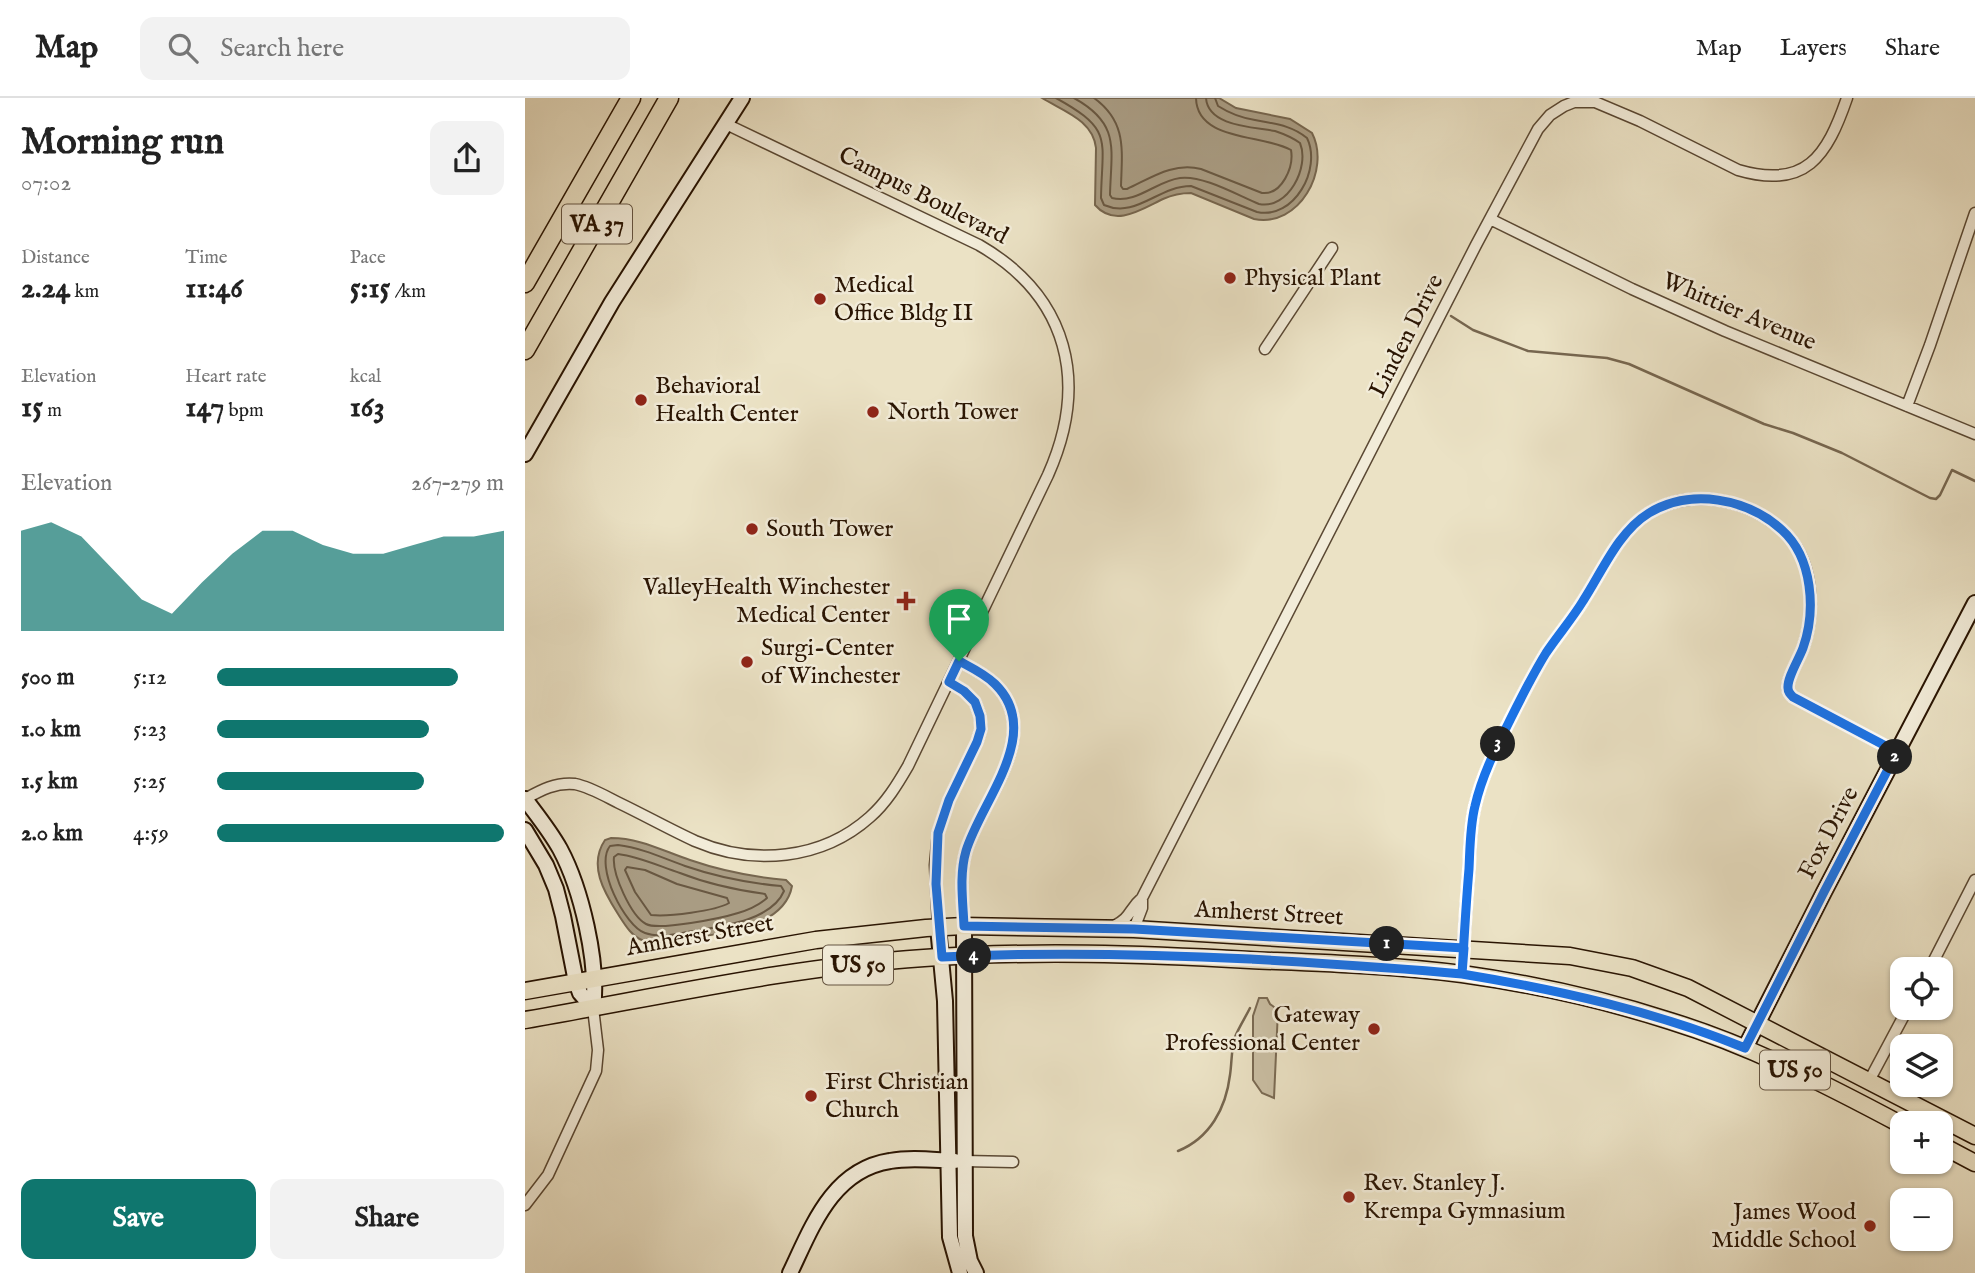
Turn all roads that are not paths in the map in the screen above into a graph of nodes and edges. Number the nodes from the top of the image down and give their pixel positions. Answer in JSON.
{"nodes":[{"id":1,"x":631,"y":98,"type":"edge"},
{"id":2,"x":669,"y":98,"type":"edge"},
{"id":3,"x":742,"y":98,"type":"edge"},
{"id":4,"x":1847,"y":98,"type":"edge"},
{"id":5,"x":726,"y":124,"type":"junction"},
{"id":6,"x":1975,"y":212,"type":"edge"},
{"id":7,"x":1490,"y":219,"type":"junction"},
{"id":8,"x":1332,"y":248,"type":"dead end"},
{"id":9,"x":525,"y":283,"type":"edge"},
{"id":10,"x":1265,"y":349,"type":"dead end"},
{"id":11,"x":525,"y":350,"type":"edge"},
{"id":12,"x":1907,"y":406,"type":"junction"},
{"id":13,"x":1975,"y":434,"type":"edge"},
{"id":14,"x":525,"y":454,"type":"edge"},
{"id":15,"x":1975,"y":603,"type":"edge"},
{"id":16,"x":959,"y":661,"type":"junction"},
{"id":17,"x":949,"y":682,"type":"junction"},
{"id":18,"x":1897,"y":752,"type":"junction"},
{"id":19,"x":525,"y":799,"type":"edge"},
{"id":20,"x":525,"y":830,"type":"edge"},
{"id":21,"x":1975,"y":880,"type":"edge"},
{"id":22,"x":1142,"y":898,"type":"junction"},
{"id":23,"x":964,"y":926,"type":"junction"},
{"id":24,"x":938,"y":927,"type":"junction"},
{"id":25,"x":1109,"y":929,"type":"junction"},
{"id":26,"x":1134,"y":929,"type":"junction"},
{"id":27,"x":1165,"y":931,"type":"junction"},
{"id":28,"x":1464,"y":948,"type":"junction"},
{"id":29,"x":1076,"y":953,"type":"junction"},
{"id":30,"x":1126,"y":954,"type":"junction"},
{"id":31,"x":964,"y":956,"type":"junction"},
{"id":32,"x":942,"y":957,"type":"junction"},
{"id":33,"x":1936,"y":957,"type":"edge"},
{"id":34,"x":1462,"y":974,"type":"junction"},
{"id":35,"x":595,"y":978,"type":"junction"},
{"id":36,"x":576,"y":982,"type":"junction"},
{"id":37,"x":525,"y":991,"type":"edge"},
{"id":38,"x":593,"y":1008,"type":"junction"},
{"id":39,"x":525,"y":1020,"type":"edge"},
{"id":40,"x":1902,"y":1020,"type":"edge"},
{"id":41,"x":1758,"y":1023,"type":"junction"},
{"id":42,"x":1745,"y":1048,"type":"junction"},
{"id":43,"x":1812,"y":1079,"type":"junction"},
{"id":44,"x":1869,"y":1081,"type":"junction"},
{"id":45,"x":1890,"y":1119,"type":"edge"},
{"id":46,"x":1975,"y":1136,"type":"edge"},
{"id":47,"x":1953,"y":1151,"type":"edge"},
{"id":48,"x":947,"y":1160,"type":"junction"},
{"id":49,"x":964,"y":1161,"type":"junction"},
{"id":50,"x":1013,"y":1161,"type":"dead end"},
{"id":51,"x":1975,"y":1163,"type":"edge"},
{"id":52,"x":525,"y":1205,"type":"edge"},
{"id":53,"x":790,"y":1273,"type":"edge"},
{"id":54,"x":960,"y":1273,"type":"edge"},
{"id":55,"x":976,"y":1273,"type":"edge"}],
"edges":[{"from":1,"to":9,"type":"highway","number":"VA 37"},
{"from":2,"to":11,"type":"highway","number":"VA 37"},
{"from":3,"to":5,"type":"main road"},
{"from":4,"to":7,"type":"street","name":"Linden Drive"},
{"from":5,"to":14,"type":"main road"},
{"from":5,"to":16,"type":"street","name":"Campus Boulevard"},
{"from":6,"to":12,"type":"street"},
{"from":7,"to":12,"type":"street","name":"Whittier Avenue"},
{"from":7,"to":22,"type":"street","name":"Linden Drive"},
{"from":8,"to":10,"type":"street"},
{"from":12,"to":13,"type":"street","name":"Whittier Avenue"},
{"from":15,"to":18,"type":"main road","name":"Fox Drive"},
{"from":16,"to":17,"type":"street","name":"Campus Boulevard"},
{"from":16,"to":23,"type":"street"},
{"from":17,"to":19,"type":"street","name":"Campus Boulevard"},
{"from":17,"to":24,"type":"street"},
{"from":18,"to":28,"type":"street"},
{"from":18,"to":41,"type":"main road","name":"Fox Drive"},
{"from":19,"to":35,"type":"main road","name":"Campus Boulevard"},
{"from":20,"to":36,"type":"main road"},
{"from":21,"to":33,"type":"street"},
{"from":22,"to":25,"type":"street","name":"Linden Drive"},
{"from":22,"to":26,"type":"street","name":"Linden Drive"},
{"from":23,"to":24,"type":"main road","name":"Amherst Street","number":"US 50"},
{"from":23,"to":25,"type":"main road","name":"Amherst Street","number":"US 50"},
{"from":23,"to":31,"type":"main road"},
{"from":24,"to":32,"type":"main road"},
{"from":24,"to":35,"type":"main road","name":"Amherst Street","number":"US 50"},
{"from":25,"to":26,"type":"main road","name":"Amherst Street","number":"US 50"},
{"from":26,"to":27,"type":"main road","name":"Amherst Street","number":"US 50"},
{"from":26,"to":29,"type":"main road"},
{"from":27,"to":28,"type":"main road","name":"Amherst Street","number":"US 50"},
{"from":27,"to":30,"type":"main road"},
{"from":28,"to":34,"type":"street"},
{"from":28,"to":41,"type":"main road","name":"Amherst Street","number":"US 50"},
{"from":29,"to":30,"type":"main road","name":"Amherst Street","number":"US 50"},
{"from":29,"to":31,"type":"main road","name":"Amherst Street","number":"US 50"},
{"from":30,"to":34,"type":"main road","name":"Amherst Street","number":"US 50"},
{"from":31,"to":32,"type":"main road","name":"Amherst Street","number":"US 50"},
{"from":31,"to":49,"type":"main road"},
{"from":32,"to":38,"type":"main road","name":"Amherst Street","number":"US 50"},
{"from":32,"to":48,"type":"main road"},
{"from":34,"to":42,"type":"main road","name":"Amherst Street","number":"US 50"},
{"from":35,"to":36,"type":"main road","name":"Amherst Street","number":"US 50"},
{"from":35,"to":38,"type":"main road","name":"Campus Boulevard"},
{"from":36,"to":37,"type":"main road","name":"Amherst Street","number":"US 50"},
{"from":36,"to":38,"type":"main road"},
{"from":38,"to":39,"type":"main road","name":"Amherst Street","number":"US 50"},
{"from":38,"to":52,"type":"street"},
{"from":40,"to":44,"type":"street"},
{"from":41,"to":42,"type":"main road","name":"Fox Drive"},
{"from":41,"to":44,"type":"main road","name":"Amherst Street","number":"US 50"},
{"from":42,"to":43,"type":"main road","name":"Amherst Street","number":"US 50"},
{"from":43,"to":44,"type":"main road"},
{"from":43,"to":45,"type":"main road","name":"Amherst Street","number":"US 50"},
{"from":44,"to":46,"type":"main road","name":"Amherst Street","number":"US 50"},
{"from":47,"to":51,"type":"main road"},
{"from":48,"to":49,"type":"main road"},
{"from":48,"to":53,"type":"main road"},
{"from":48,"to":54,"type":"main road"},
{"from":49,"to":50,"type":"street"},
{"from":49,"to":55,"type":"main road"}]}
